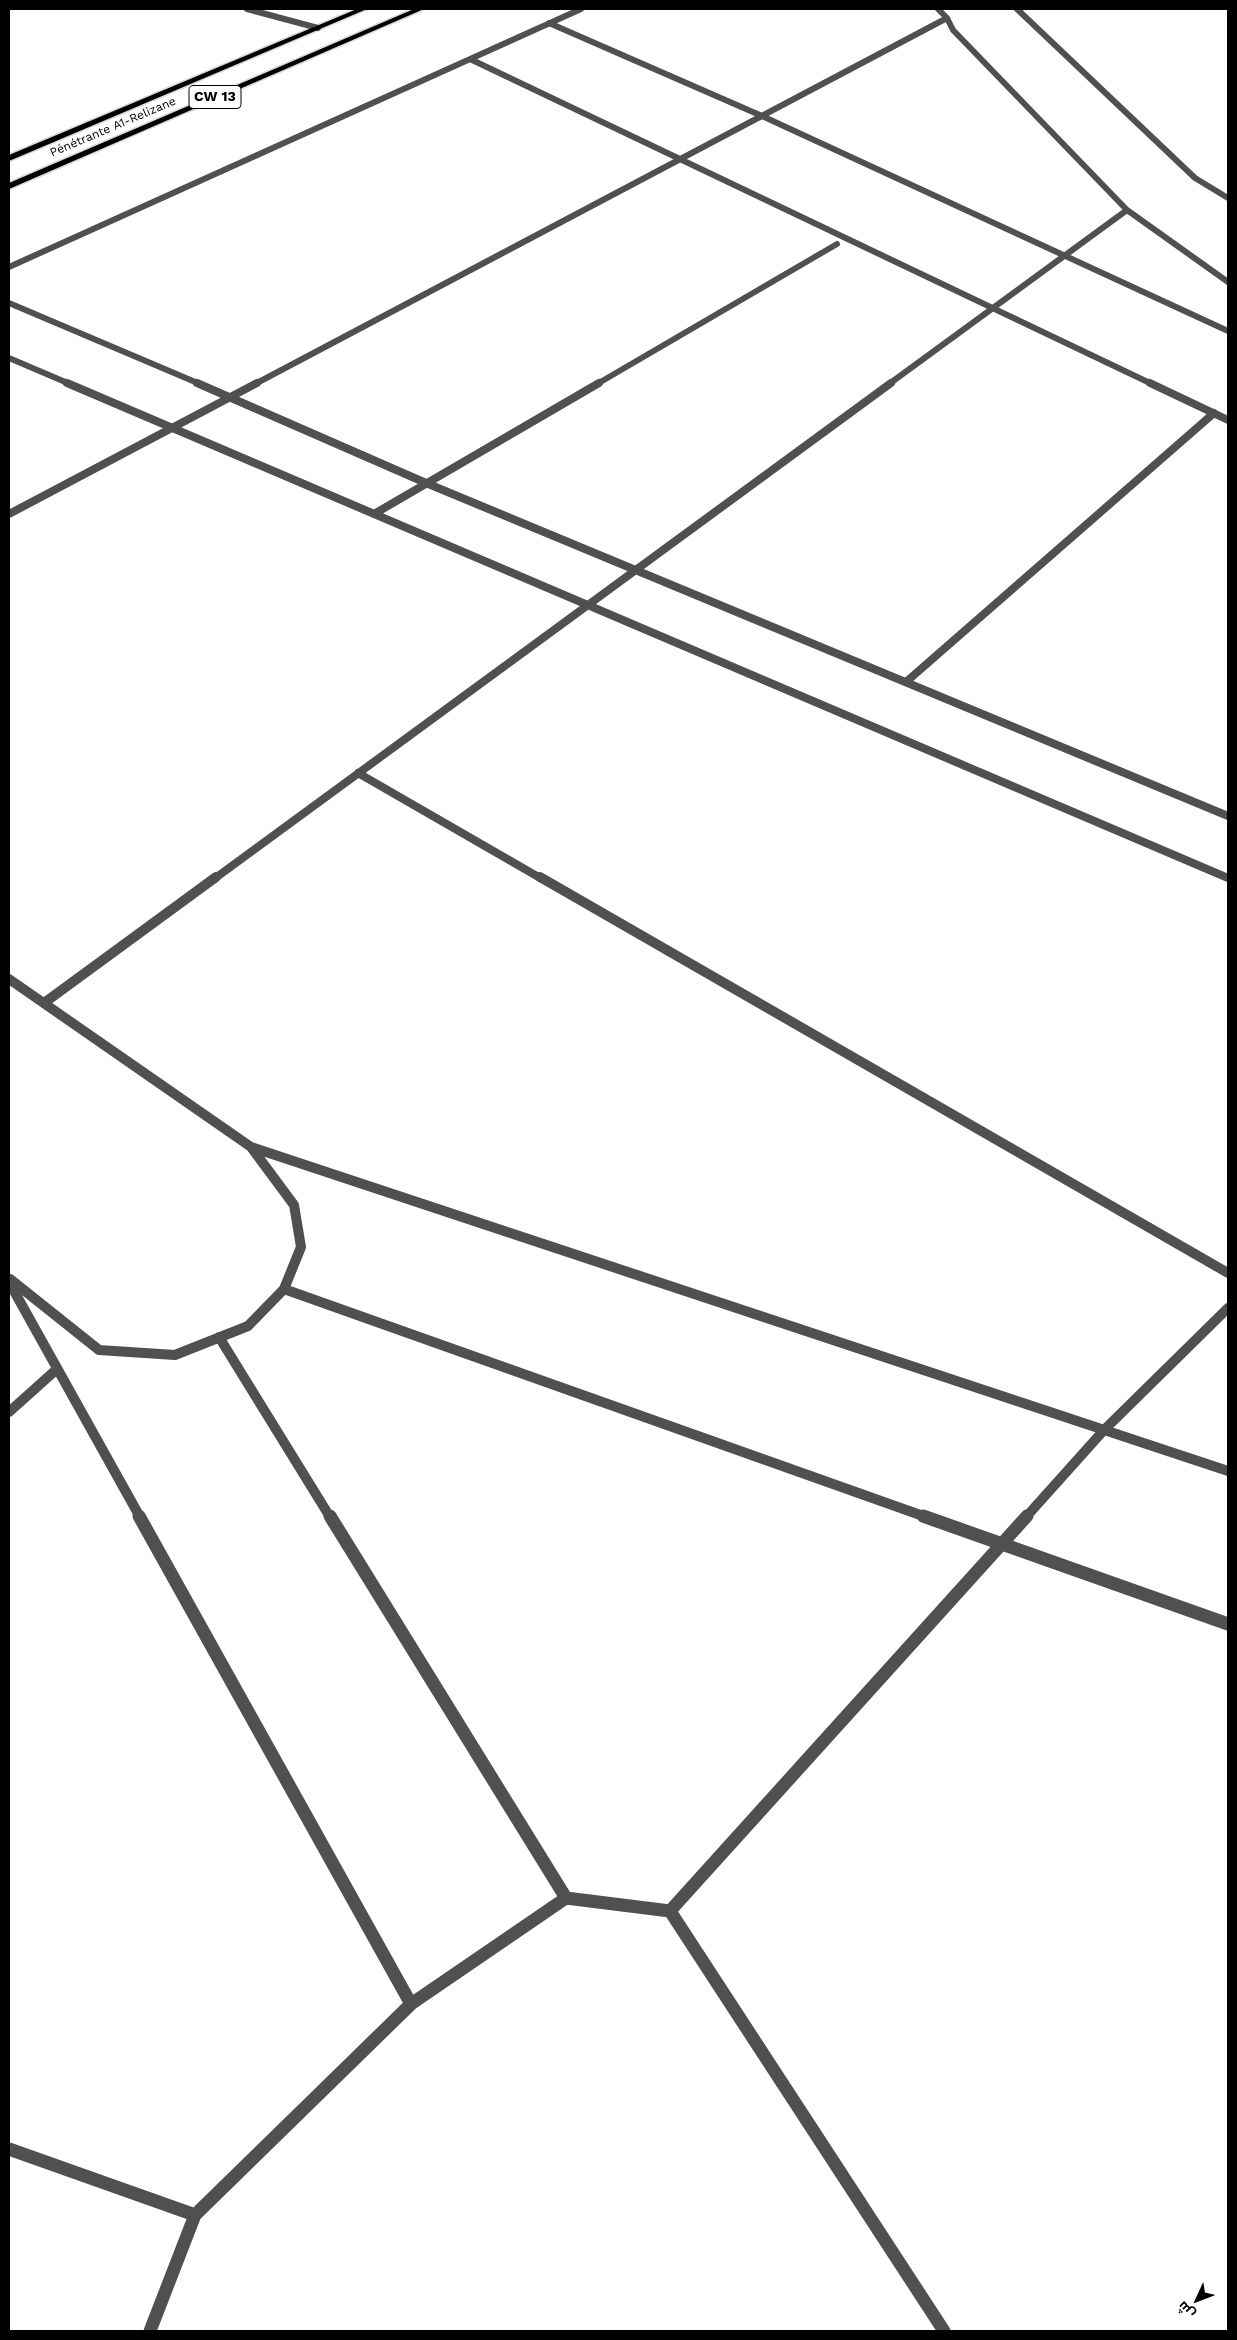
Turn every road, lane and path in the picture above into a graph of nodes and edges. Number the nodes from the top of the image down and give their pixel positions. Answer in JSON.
{"nodes":[{"id":1,"x":247,"y":9,"type":"edge"},
{"id":2,"x":363,"y":9,"type":"edge"},
{"id":3,"x":420,"y":9,"type":"edge"},
{"id":4,"x":581,"y":9,"type":"edge"},
{"id":5,"x":938,"y":9,"type":"edge"},
{"id":6,"x":1017,"y":9,"type":"edge"},
{"id":7,"x":947,"y":18,"type":"junction"},
{"id":8,"x":549,"y":23,"type":"junction"},
{"id":9,"x":318,"y":28,"type":"junction"},
{"id":10,"x":470,"y":59,"type":"junction"},
{"id":11,"x":762,"y":116,"type":"junction"},
{"id":12,"x":9,"y":158,"type":"edge"},
{"id":13,"x":680,"y":159,"type":"junction"},
{"id":14,"x":9,"y":186,"type":"edge"},
{"id":15,"x":1228,"y":198,"type":"edge"},
{"id":16,"x":1127,"y":210,"type":"junction"},
{"id":17,"x":837,"y":244,"type":"dead end"},
{"id":18,"x":1065,"y":255,"type":"junction"},
{"id":19,"x":9,"y":267,"type":"edge"},
{"id":20,"x":1228,"y":282,"type":"edge"},
{"id":21,"x":9,"y":303,"type":"edge"},
{"id":22,"x":992,"y":308,"type":"junction"},
{"id":23,"x":1228,"y":331,"type":"edge"},
{"id":24,"x":9,"y":358,"type":"edge"},
{"id":25,"x":231,"y":397,"type":"junction"},
{"id":26,"x":1214,"y":413,"type":"junction"},
{"id":27,"x":1228,"y":420,"type":"edge"},
{"id":28,"x":173,"y":428,"type":"junction"},
{"id":29,"x":426,"y":484,"type":"junction"},
{"id":30,"x":9,"y":514,"type":"edge"},
{"id":31,"x":374,"y":514,"type":"junction"},
{"id":32,"x":635,"y":570,"type":"junction"},
{"id":33,"x":587,"y":605,"type":"junction"},
{"id":34,"x":906,"y":682,"type":"junction"},
{"id":35,"x":358,"y":773,"type":"junction"},
{"id":36,"x":1228,"y":816,"type":"edge"},
{"id":37,"x":1228,"y":878,"type":"edge"},
{"id":38,"x":9,"y":979,"type":"edge"},
{"id":39,"x":44,"y":1003,"type":"junction"},
{"id":40,"x":251,"y":1147,"type":"junction"},
{"id":41,"x":1228,"y":1273,"type":"edge"},
{"id":42,"x":9,"y":1280,"type":"edge"},
{"id":43,"x":284,"y":1289,"type":"junction"},
{"id":44,"x":1228,"y":1308,"type":"edge"},
{"id":45,"x":219,"y":1337,"type":"junction"},
{"id":46,"x":57,"y":1369,"type":"junction"},
{"id":47,"x":9,"y":1412,"type":"edge"},
{"id":48,"x":1104,"y":1430,"type":"junction"},
{"id":49,"x":1228,"y":1471,"type":"edge"},
{"id":50,"x":1000,"y":1543,"type":"junction"},
{"id":51,"x":1228,"y":1624,"type":"edge"},
{"id":52,"x":566,"y":1898,"type":"junction"},
{"id":53,"x":670,"y":1911,"type":"junction"},
{"id":54,"x":410,"y":2004,"type":"junction"},
{"id":55,"x":9,"y":2149,"type":"edge"},
{"id":56,"x":195,"y":2215,"type":"junction"},
{"id":57,"x":150,"y":2331,"type":"edge"},
{"id":58,"x":944,"y":2331,"type":"edge"}],
"edges":[{"from":1,"to":9,"type":"street"},
{"from":2,"to":9,"type":"highway","name":"Pénétrante A1-Relizane","number":"CW 13"},
{"from":3,"to":14,"type":"highway","name":"Pénétrante A1-Relizane","number":"CW 13"},
{"from":4,"to":8,"type":"street"},
{"from":5,"to":7,"type":"street"},
{"from":6,"to":15,"type":"street"},
{"from":7,"to":11,"type":"street"},
{"from":7,"to":16,"type":"street"},
{"from":8,"to":10,"type":"street"},
{"from":8,"to":11,"type":"street"},
{"from":9,"to":12,"type":"highway","name":"Pénétrante A1-Relizane","number":"CW 13"},
{"from":10,"to":13,"type":"street"},
{"from":10,"to":19,"type":"street"},
{"from":11,"to":13,"type":"street"},
{"from":11,"to":18,"type":"street"},
{"from":13,"to":22,"type":"street"},
{"from":13,"to":25,"type":"street"},
{"from":16,"to":18,"type":"street"},
{"from":16,"to":20,"type":"street"},
{"from":17,"to":29,"type":"street"},
{"from":18,"to":22,"type":"street"},
{"from":18,"to":23,"type":"street"},
{"from":21,"to":25,"type":"street"},
{"from":22,"to":26,"type":"street"},
{"from":22,"to":32,"type":"street"},
{"from":24,"to":28,"type":"street"},
{"from":25,"to":28,"type":"street"},
{"from":25,"to":29,"type":"street"},
{"from":26,"to":27,"type":"street"},
{"from":26,"to":34,"type":"street"},
{"from":28,"to":30,"type":"street"},
{"from":28,"to":31,"type":"street"},
{"from":29,"to":31,"type":"street"},
{"from":29,"to":32,"type":"street"},
{"from":31,"to":33,"type":"street"},
{"from":32,"to":33,"type":"street"},
{"from":32,"to":34,"type":"street"},
{"from":33,"to":35,"type":"street"},
{"from":33,"to":37,"type":"street"},
{"from":34,"to":36,"type":"street"},
{"from":35,"to":39,"type":"street"},
{"from":35,"to":41,"type":"street"},
{"from":38,"to":39,"type":"street"},
{"from":39,"to":40,"type":"street"},
{"from":40,"to":43,"type":"street"},
{"from":40,"to":48,"type":"street"},
{"from":42,"to":45,"type":"street"},
{"from":42,"to":46,"type":"street"},
{"from":43,"to":45,"type":"street"},
{"from":43,"to":50,"type":"street"},
{"from":44,"to":48,"type":"street"},
{"from":45,"to":52,"type":"street"},
{"from":46,"to":47,"type":"street"},
{"from":46,"to":54,"type":"street"},
{"from":48,"to":49,"type":"street"},
{"from":48,"to":50,"type":"street"},
{"from":50,"to":51,"type":"street"},
{"from":50,"to":53,"type":"street"},
{"from":52,"to":53,"type":"street"},
{"from":52,"to":54,"type":"street"},
{"from":53,"to":58,"type":"street"},
{"from":54,"to":56,"type":"street"},
{"from":55,"to":56,"type":"street"},
{"from":56,"to":57,"type":"street"}]}
